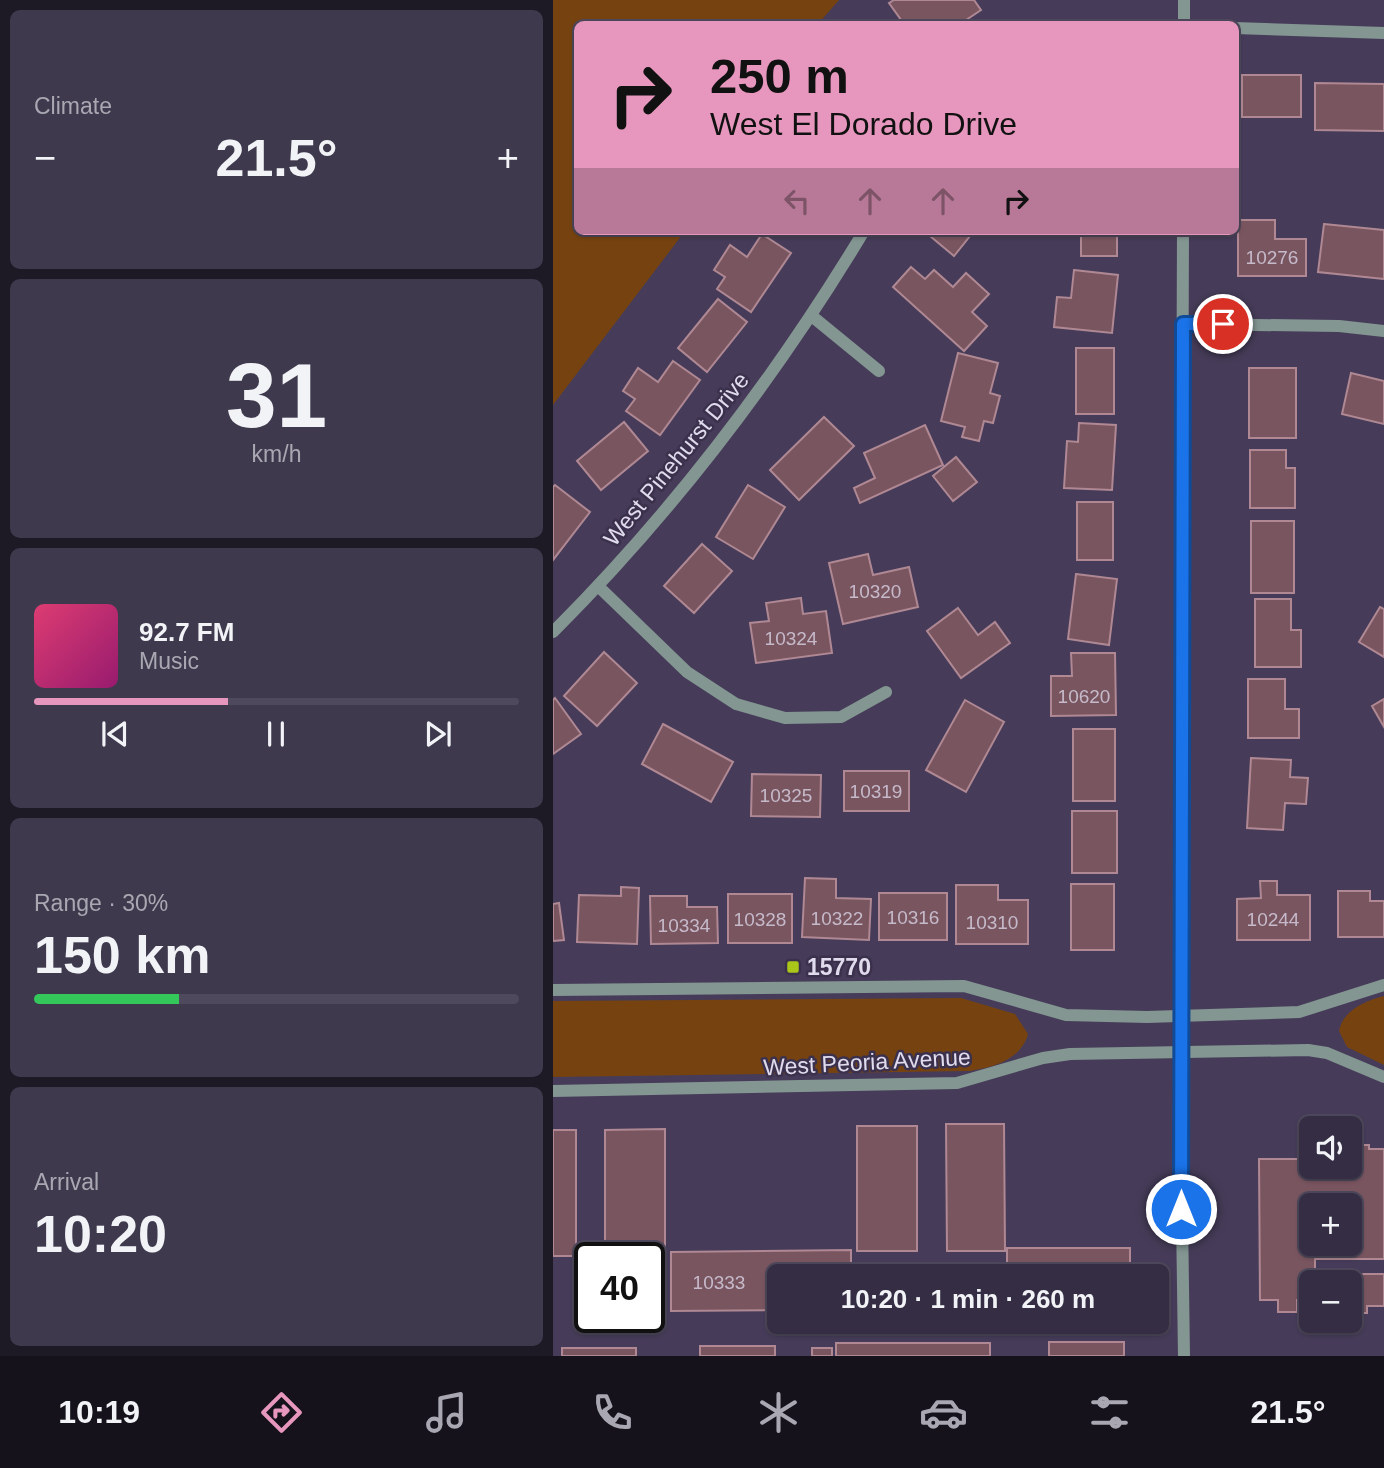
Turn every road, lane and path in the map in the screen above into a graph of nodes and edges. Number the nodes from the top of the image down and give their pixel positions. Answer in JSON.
{"nodes":[{"id":1,"x":1184,"y":0,"type":"edge"},
{"id":2,"x":1184,"y":21,"type":"edge"},
{"id":3,"x":1239,"y":28,"type":"edge"},
{"id":4,"x":1384,"y":33,"type":"edge"},
{"id":5,"x":862,"y":235,"type":"edge"},
{"id":6,"x":1184,"y":235,"type":"edge"},
{"id":7,"x":813,"y":317,"type":"junction"},
{"id":8,"x":1183,"y":324,"type":"junction"},
{"id":9,"x":1384,"y":331,"type":"edge"},
{"id":10,"x":879,"y":371,"type":"dead end"},
{"id":11,"x":598,"y":586,"type":"junction"},
{"id":12,"x":553,"y":632,"type":"edge"},
{"id":13,"x":886,"y":692,"type":"dead end"},
{"id":14,"x":1384,"y":985,"type":"edge"},
{"id":15,"x":553,"y":990,"type":"edge"},
{"id":16,"x":1181,"y":1016,"type":"junction"},
{"id":17,"x":1180,"y":1050,"type":"junction"},
{"id":18,"x":1384,"y":1077,"type":"edge"},
{"id":19,"x":553,"y":1091,"type":"edge"},
{"id":20,"x":1184,"y":1356,"type":"edge"}],
"edges":[{"from":1,"to":2,"type":"street"},
{"from":3,"to":4,"type":"street"},
{"from":5,"to":7,"type":"street","name":"West Pinehurst Drive"},
{"from":6,"to":8,"type":"street"},
{"from":7,"to":10,"type":"street"},
{"from":7,"to":11,"type":"street","name":"West Pinehurst Drive"},
{"from":8,"to":9,"type":"street"},
{"from":8,"to":16,"type":"street"},
{"from":11,"to":12,"type":"street","name":"West Pinehurst Drive"},
{"from":11,"to":13,"type":"street"},
{"from":14,"to":16,"type":"street"},
{"from":15,"to":16,"type":"street"},
{"from":16,"to":17,"type":"street"},
{"from":17,"to":18,"type":"street","name":"West Peoria Avenue"},
{"from":17,"to":19,"type":"street","name":"West Peoria Avenue"},
{"from":17,"to":20,"type":"street"}]}
